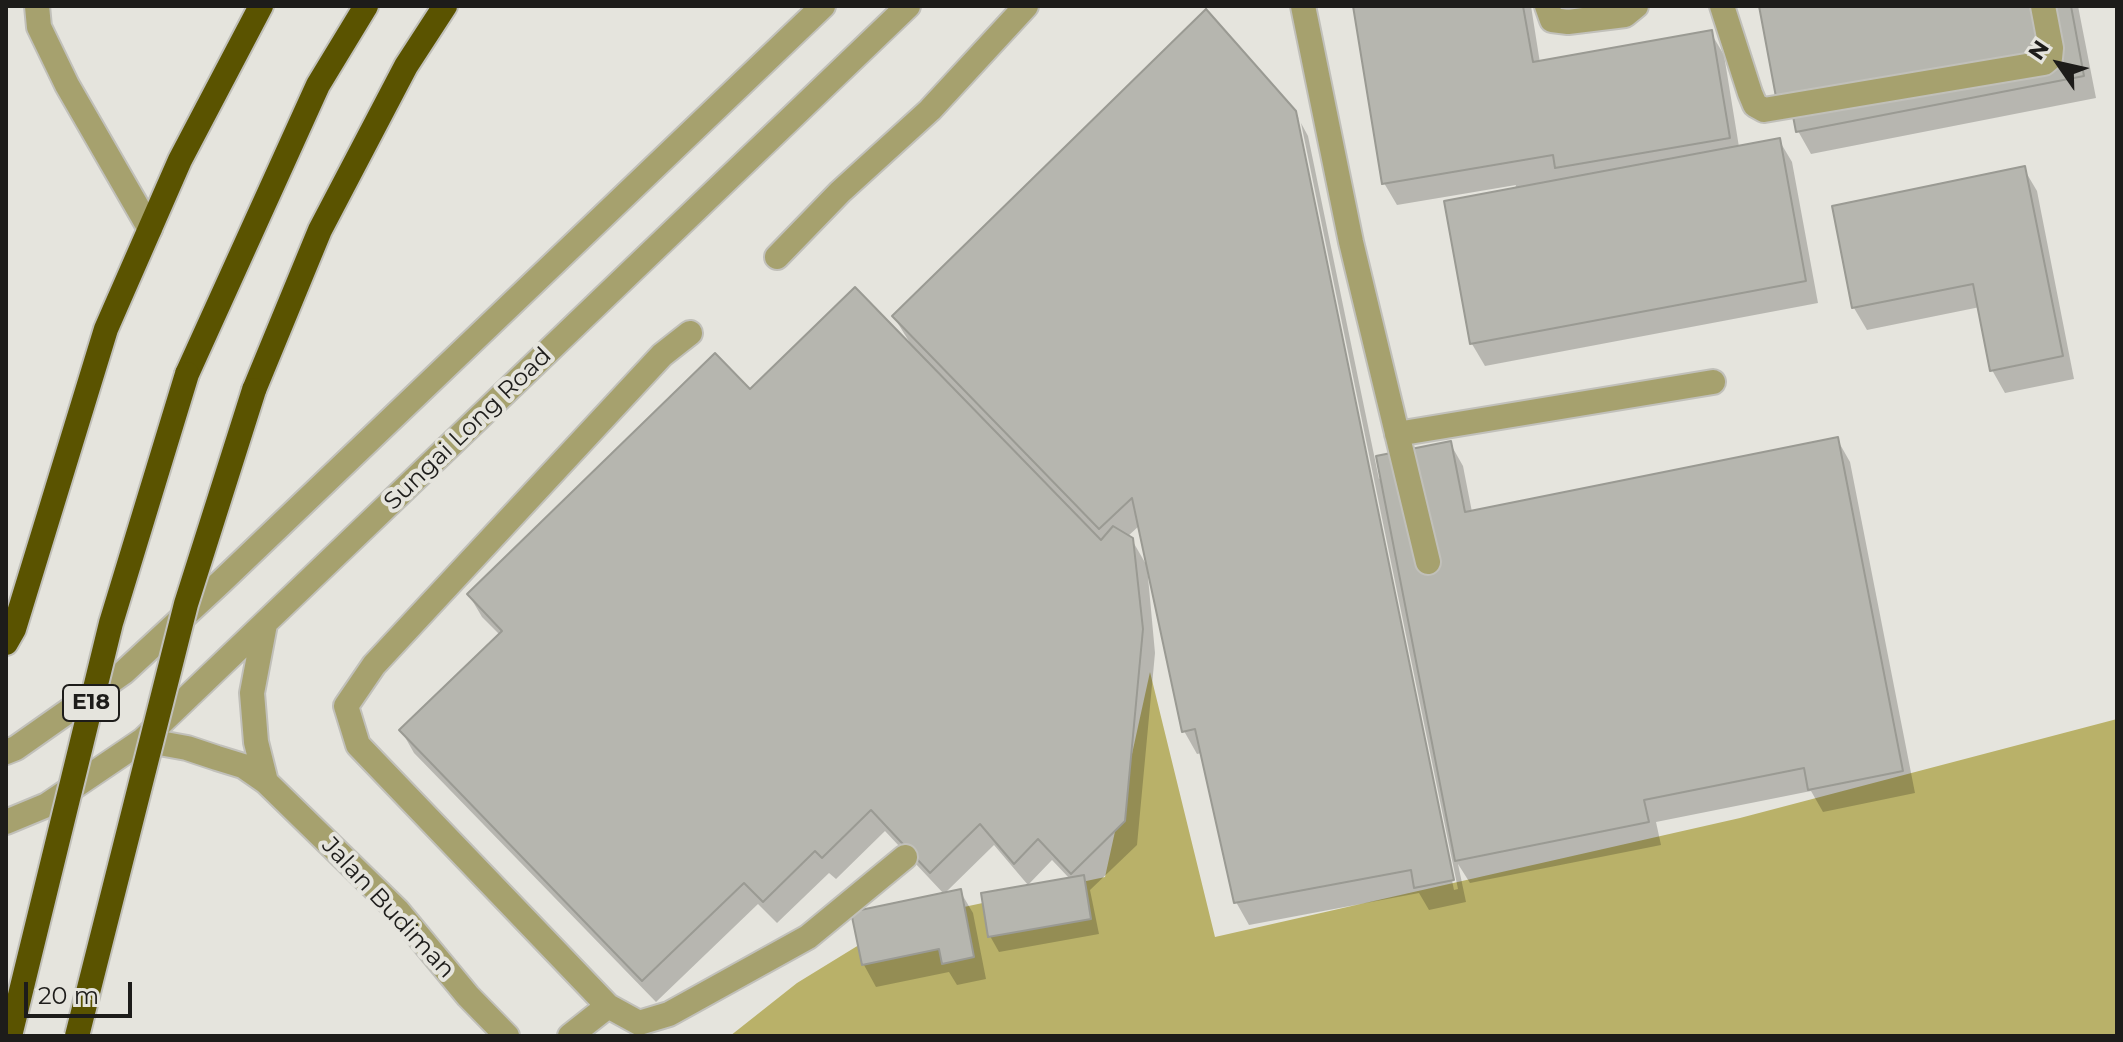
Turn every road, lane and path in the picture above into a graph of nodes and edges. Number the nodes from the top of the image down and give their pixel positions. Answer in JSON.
{"nodes":[{"id":1,"x":37,"y":6,"type":"edge"},
{"id":2,"x":261,"y":6,"type":"edge"},
{"id":3,"x":366,"y":6,"type":"edge"},
{"id":4,"x":445,"y":6,"type":"edge"},
{"id":5,"x":823,"y":6,"type":"edge"},
{"id":6,"x":908,"y":6,"type":"edge"},
{"id":7,"x":1026,"y":6,"type":"edge"},
{"id":8,"x":1303,"y":6,"type":"edge"},
{"id":9,"x":1547,"y":6,"type":"edge"},
{"id":10,"x":1636,"y":6,"type":"edge"},
{"id":11,"x":1722,"y":6,"type":"edge"},
{"id":12,"x":2043,"y":6,"type":"edge"},
{"id":13,"x":150,"y":229,"type":"junction"},
{"id":14,"x":777,"y":257,"type":"dead end"},
{"id":15,"x":690,"y":333,"type":"dead end"},
{"id":16,"x":1713,"y":382,"type":"dead end"},
{"id":17,"x":1397,"y":434,"type":"junction"},
{"id":18,"x":1428,"y":562,"type":"dead end"},
{"id":19,"x":265,"y":624,"type":"junction"},
{"id":20,"x":6,"y":643,"type":"edge"},
{"id":21,"x":143,"y":740,"type":"junction"},
{"id":22,"x":6,"y":752,"type":"edge"},
{"id":23,"x":266,"y":782,"type":"junction"},
{"id":24,"x":6,"y":822,"type":"edge"},
{"id":25,"x":905,"y":857,"type":"dead end"},
{"id":26,"x":608,"y":1006,"type":"junction"},
{"id":27,"x":10,"y":1036,"type":"edge"},
{"id":28,"x":77,"y":1036,"type":"edge"},
{"id":29,"x":507,"y":1036,"type":"edge"},
{"id":30,"x":570,"y":1036,"type":"edge"}],
"edges":[{"from":1,"to":13,"type":"street"},
{"from":2,"to":13,"type":"highway"},
{"from":3,"to":27,"type":"highway","number":"E18","bridge":true},
{"from":4,"to":28,"type":"highway","number":"E18","bridge":true},
{"from":5,"to":22,"type":"street"},
{"from":6,"to":19,"type":"street","name":"Sungai Long Road"},
{"from":7,"to":14,"type":"street"},
{"from":8,"to":17,"type":"street"},
{"from":9,"to":10,"type":"street"},
{"from":11,"to":12,"type":"street"},
{"from":13,"to":20,"type":"highway"},
{"from":15,"to":26,"type":"street"},
{"from":16,"to":17,"type":"street"},
{"from":17,"to":18,"type":"street"},
{"from":19,"to":21,"type":"street","name":"Sungai Long Road"},
{"from":19,"to":23,"type":"street"},
{"from":21,"to":23,"type":"street","name":"Jalan Budiman"},
{"from":21,"to":24,"type":"street","name":"Sungai Long Road"},
{"from":23,"to":29,"type":"street","name":"Jalan Budiman"},
{"from":25,"to":26,"type":"street"},
{"from":26,"to":30,"type":"street"}]}
